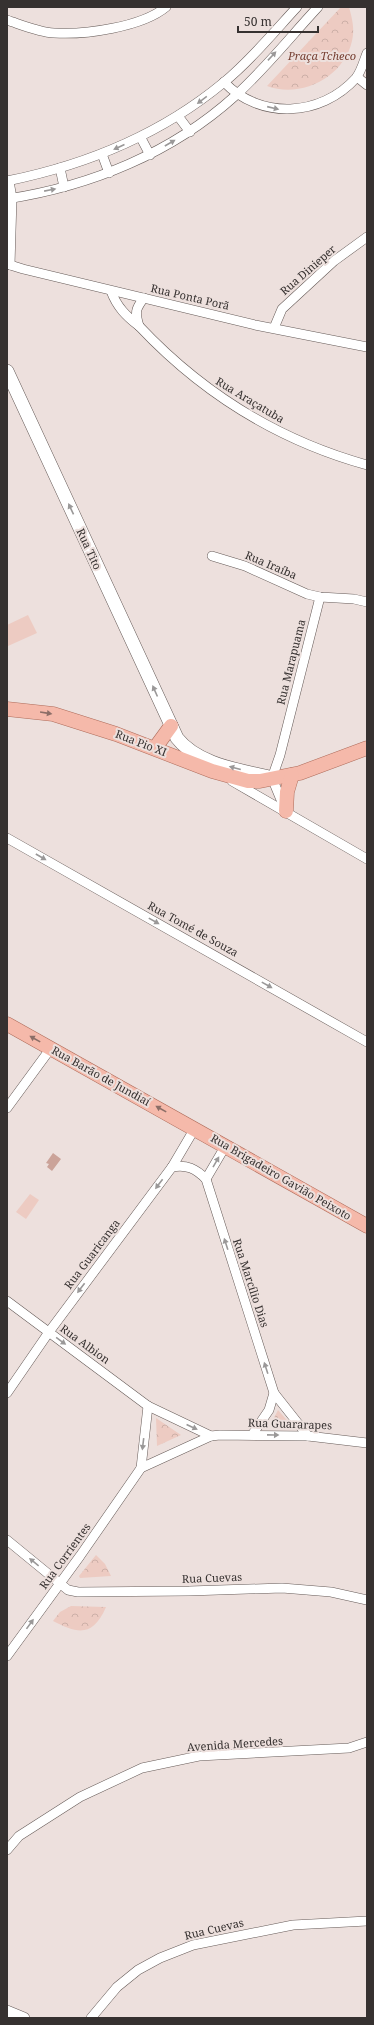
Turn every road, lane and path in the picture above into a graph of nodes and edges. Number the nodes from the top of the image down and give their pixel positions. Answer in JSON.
{"nodes":[{"id":1,"x":166,"y":7,"type":"edge"},
{"id":2,"x":297,"y":7,"type":"edge"},
{"id":3,"x":318,"y":7,"type":"edge"},
{"id":4,"x":7,"y":20,"type":"edge"},
{"id":5,"x":367,"y":53,"type":"edge"},
{"id":6,"x":357,"y":77,"type":"junction"},
{"id":7,"x":224,"y":82,"type":"junction"},
{"id":8,"x":367,"y":85,"type":"edge"},
{"id":9,"x":236,"y":95,"type":"junction"},
{"id":10,"x":178,"y":116,"type":"junction"},
{"id":11,"x":190,"y":132,"type":"junction"},
{"id":12,"x":141,"y":138,"type":"junction"},
{"id":13,"x":102,"y":154,"type":"junction"},
{"id":14,"x":150,"y":155,"type":"junction"},
{"id":15,"x":60,"y":168,"type":"junction"},
{"id":16,"x":109,"y":173,"type":"junction"},
{"id":17,"x":8,"y":181,"type":"edge"},
{"id":18,"x":64,"y":188,"type":"junction"},
{"id":19,"x":9,"y":198,"type":"edge"},
{"id":20,"x":367,"y":238,"type":"edge"},
{"id":21,"x":8,"y":264,"type":"edge"},
{"id":22,"x":111,"y":290,"type":"junction"},
{"id":23,"x":144,"y":298,"type":"junction"},
{"id":24,"x":139,"y":326,"type":"junction"},
{"id":25,"x":274,"y":328,"type":"junction"},
{"id":26,"x":367,"y":347,"type":"edge"},
{"id":27,"x":7,"y":371,"type":"edge"},
{"id":28,"x":367,"y":466,"type":"edge"},
{"id":29,"x":212,"y":556,"type":"dead end"},
{"id":30,"x":320,"y":597,"type":"junction"},
{"id":31,"x":367,"y":602,"type":"edge"},
{"id":32,"x":7,"y":709,"type":"edge"},
{"id":33,"x":171,"y":726,"type":"junction"},
{"id":34,"x":155,"y":748,"type":"junction"},
{"id":35,"x":367,"y":748,"type":"edge"},
{"id":36,"x":221,"y":774,"type":"junction"},
{"id":37,"x":292,"y":775,"type":"junction"},
{"id":38,"x":272,"y":778,"type":"junction"},
{"id":39,"x":286,"y":811,"type":"junction"},
{"id":40,"x":7,"y":838,"type":"edge"},
{"id":41,"x":367,"y":859,"type":"edge"},
{"id":42,"x":7,"y":1024,"type":"edge"},
{"id":43,"x":367,"y":1042,"type":"edge"},
{"id":44,"x":51,"y":1048,"type":"junction"},
{"id":45,"x":7,"y":1108,"type":"edge"},
{"id":46,"x":195,"y":1128,"type":"junction"},
{"id":47,"x":226,"y":1145,"type":"junction"},
{"id":48,"x":172,"y":1167,"type":"junction"},
{"id":49,"x":206,"y":1179,"type":"junction"},
{"id":50,"x":367,"y":1226,"type":"edge"},
{"id":51,"x":7,"y":1301,"type":"edge"},
{"id":52,"x":48,"y":1332,"type":"junction"},
{"id":53,"x":7,"y":1393,"type":"edge"},
{"id":54,"x":274,"y":1393,"type":"junction"},
{"id":55,"x":148,"y":1406,"type":"junction"},
{"id":56,"x":252,"y":1435,"type":"junction"},
{"id":57,"x":212,"y":1436,"type":"junction"},
{"id":58,"x":308,"y":1436,"type":"junction"},
{"id":59,"x":367,"y":1443,"type":"edge"},
{"id":60,"x":141,"y":1468,"type":"junction"},
{"id":61,"x":7,"y":1540,"type":"edge"},
{"id":62,"x":60,"y":1583,"type":"junction"},
{"id":63,"x":367,"y":1600,"type":"edge"},
{"id":64,"x":7,"y":1656,"type":"edge"},
{"id":65,"x":367,"y":1742,"type":"edge"},
{"id":66,"x":7,"y":1850,"type":"edge"},
{"id":67,"x":367,"y":1921,"type":"edge"},
{"id":68,"x":7,"y":2011,"type":"edge"},
{"id":69,"x":24,"y":2018,"type":"edge"},
{"id":70,"x":91,"y":2018,"type":"edge"}],
"edges":[{"from":1,"to":4,"type":"street"},
{"from":2,"to":7,"type":"street"},
{"from":9,"to":3,"type":"street","one_way":true},
{"from":5,"to":6,"type":"street"},
{"from":6,"to":8,"type":"street"},
{"from":9,"to":6,"type":"street","one_way":true},
{"from":7,"to":9,"type":"street"},
{"from":7,"to":10,"type":"street","one_way":true},
{"from":9,"to":11,"type":"street"},
{"from":10,"to":11,"type":"street"},
{"from":10,"to":12,"type":"street"},
{"from":14,"to":11,"type":"street","one_way":true},
{"from":12,"to":13,"type":"street","one_way":true},
{"from":12,"to":14,"type":"street"},
{"from":13,"to":15,"type":"street"},
{"from":13,"to":16,"type":"street"},
{"from":14,"to":16,"type":"street"},
{"from":15,"to":17,"type":"street"},
{"from":15,"to":18,"type":"street"},
{"from":16,"to":18,"type":"street"},
{"from":17,"to":19,"type":"street"},
{"from":19,"to":18,"type":"street","one_way":true},
{"from":19,"to":21,"type":"street"},
{"from":20,"to":25,"type":"street","name":"Rua Dinieper"},
{"from":21,"to":22,"type":"street","name":"Rua Ponta Porã"},
{"from":22,"to":23,"type":"street","name":"Rua Ponta Porã"},
{"from":22,"to":24,"type":"street","name":"Rua Araçatuba"},
{"from":23,"to":24,"type":"street"},
{"from":23,"to":25,"type":"street","name":"Rua Ponta Porã"},
{"from":24,"to":28,"type":"street","name":"Rua Araçatuba"},
{"from":25,"to":26,"type":"street","name":"Rua Ponta Porã"},
{"from":33,"to":27,"type":"main road","name":"Rua Tito","one_way":true},
{"from":29,"to":30,"type":"street","name":"Rua Iraíba"},
{"from":30,"to":31,"type":"street"},
{"from":30,"to":38,"type":"street","name":"Rua Marapuama"},
{"from":32,"to":34,"type":"main road","name":"Rua Pio XI","one_way":true},
{"from":33,"to":34,"type":"main road"},
{"from":38,"to":33,"type":"main road","name":"Rua Pio XI","one_way":true},
{"from":34,"to":36,"type":"main road","name":"Rua Pio XI"},
{"from":35,"to":37,"type":"main road","name":"Rua Pio XI"},
{"from":36,"to":38,"type":"main road","name":"Rua Pio XI"},
{"from":36,"to":39,"type":"street"},
{"from":37,"to":38,"type":"main road","name":"Rua Pio XI"},
{"from":37,"to":39,"type":"main road"},
{"from":38,"to":39,"type":"street"},
{"from":39,"to":41,"type":"street"},
{"from":40,"to":43,"type":"street","name":"Rua Tomé de Souza","one_way":true},
{"from":44,"to":42,"type":"main road","name":"Rua Barão de Jundiaí","one_way":true},
{"from":44,"to":45,"type":"street"},
{"from":46,"to":44,"type":"main road","name":"Rua Barão de Jundiaí","one_way":true},
{"from":46,"to":47,"type":"main road","name":"Rua Brigadeiro Gavião Peixoto"},
{"from":46,"to":48,"type":"street","name":"Rua Guaricanga"},
{"from":49,"to":47,"type":"street","one_way":true},
{"from":47,"to":50,"type":"main road","name":"Rua Brigadeiro Gavião Peixoto"},
{"from":48,"to":49,"type":"street"},
{"from":48,"to":52,"type":"street","name":"Rua Guaricanga","one_way":true},
{"from":54,"to":49,"type":"street","name":"Rua Marcílio Dias","one_way":true},
{"from":51,"to":52,"type":"street","name":"Rua Albion"},
{"from":52,"to":53,"type":"street","name":"Rua Guaricanga"},
{"from":52,"to":55,"type":"street","name":"Rua Albion","one_way":true},
{"from":54,"to":56,"type":"street"},
{"from":54,"to":58,"type":"street","name":"Rua Marcílio Dias"},
{"from":55,"to":57,"type":"street","name":"Rua Albion","one_way":true},
{"from":55,"to":60,"type":"street","one_way":true},
{"from":56,"to":57,"type":"street","name":"Rua Guararapes"},
{"from":56,"to":58,"type":"street","name":"Rua Guararapes","one_way":true},
{"from":57,"to":60,"type":"street"},
{"from":58,"to":59,"type":"street","name":"Rua Guararapes"},
{"from":60,"to":62,"type":"street","name":"Rua Corrientes"},
{"from":62,"to":61,"type":"street","name":"Rua Cuevas","one_way":true},
{"from":62,"to":63,"type":"street","name":"Rua Cuevas"},
{"from":64,"to":62,"type":"street","name":"Rua Corrientes","one_way":true},
{"from":65,"to":66,"type":"street","name":"Avenida Mercedes"},
{"from":67,"to":70,"type":"street","name":"Rua Cuevas"},
{"from":68,"to":69,"type":"street"}]}
